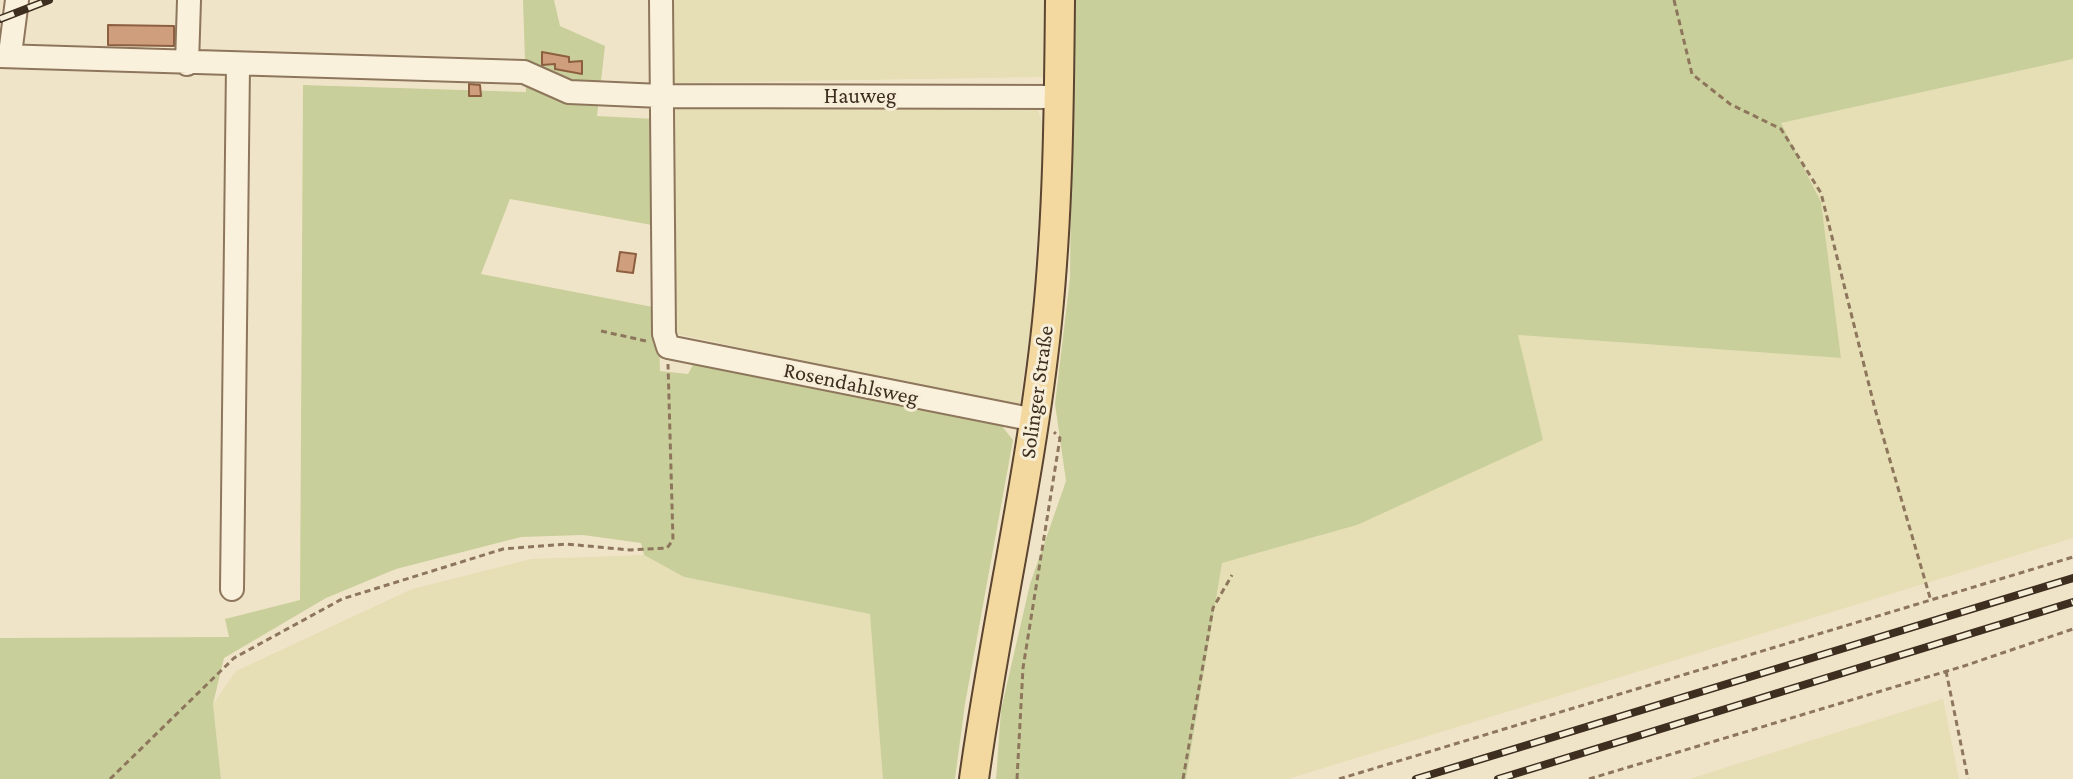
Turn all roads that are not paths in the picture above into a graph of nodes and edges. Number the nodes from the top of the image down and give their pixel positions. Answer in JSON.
{"nodes":[{"id":1,"x":17,"y":0,"type":"edge"},
{"id":2,"x":189,"y":0,"type":"edge"},
{"id":3,"x":661,"y":0,"type":"edge"},
{"id":4,"x":1060,"y":0,"type":"edge"},
{"id":5,"x":5,"y":55,"type":"edge"},
{"id":6,"x":187,"y":64,"type":"junction"},
{"id":7,"x":238,"y":65,"type":"junction"},
{"id":8,"x":661,"y":96,"type":"junction"},
{"id":9,"x":1059,"y":97,"type":"junction"},
{"id":10,"x":1035,"y":420,"type":"junction"},
{"id":11,"x":232,"y":589,"type":"dead end"},
{"id":12,"x":974,"y":779,"type":"edge"}],
"edges":[{"from":1,"to":5,"type":"street"},
{"from":2,"to":6,"type":"street"},
{"from":3,"to":8,"type":"street"},
{"from":4,"to":9,"type":"main road","name":"Solinger Straße"},
{"from":5,"to":6,"type":"street"},
{"from":6,"to":7,"type":"street"},
{"from":7,"to":8,"type":"street","name":"Hauweg"},
{"from":7,"to":11,"type":"street"},
{"from":8,"to":9,"type":"street","name":"Hauweg"},
{"from":8,"to":10,"type":"street","name":"Rosendahlsweg"},
{"from":9,"to":10,"type":"main road","name":"Solinger Straße"},
{"from":10,"to":12,"type":"main road","name":"Solinger Straße"}]}
